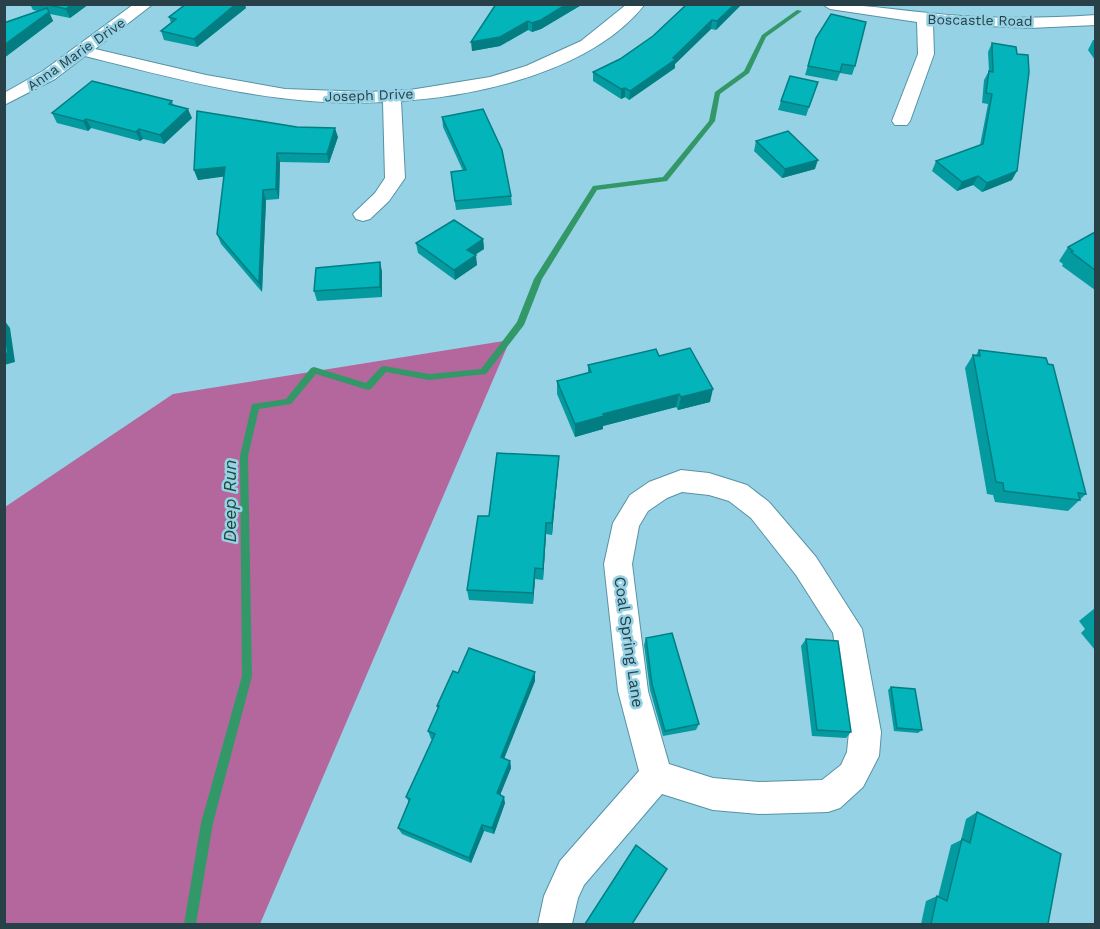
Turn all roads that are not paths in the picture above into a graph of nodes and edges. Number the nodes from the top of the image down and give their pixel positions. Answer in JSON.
{"nodes":[{"id":1,"x":145,"y":4,"type":"edge"},
{"id":2,"x":637,"y":4,"type":"edge"},
{"id":3,"x":830,"y":4,"type":"edge"},
{"id":4,"x":1067,"y":4,"type":"edge"},
{"id":5,"x":925,"y":19,"type":"junction"},
{"id":6,"x":1088,"y":21,"type":"edge"},
{"id":7,"x":84,"y":51,"type":"junction"},
{"id":8,"x":392,"y":96,"type":"junction"},
{"id":9,"x":4,"y":100,"type":"edge"},
{"id":10,"x":900,"y":121,"type":"dead end"},
{"id":11,"x":363,"y":214,"type":"dead end"},
{"id":12,"x":656,"y":776,"type":"junction"},
{"id":13,"x":555,"y":924,"type":"edge"}],
"edges":[{"from":1,"to":7,"type":"street","name":"Anna Marie Drive"},
{"from":2,"to":8,"type":"street","name":"Joseph Drive"},
{"from":3,"to":5,"type":"street","name":"Boscastle Road"},
{"from":4,"to":6,"type":"street"},
{"from":5,"to":6,"type":"street","name":"Boscastle Road"},
{"from":5,"to":10,"type":"street"},
{"from":7,"to":8,"type":"street","name":"Joseph Drive"},
{"from":7,"to":9,"type":"street","name":"Anna Marie Drive"},
{"from":8,"to":11,"type":"street"},
{"from":12,"to":12,"type":"street","name":"Coal Spring Lane"},
{"from":12,"to":13,"type":"street"}]}
